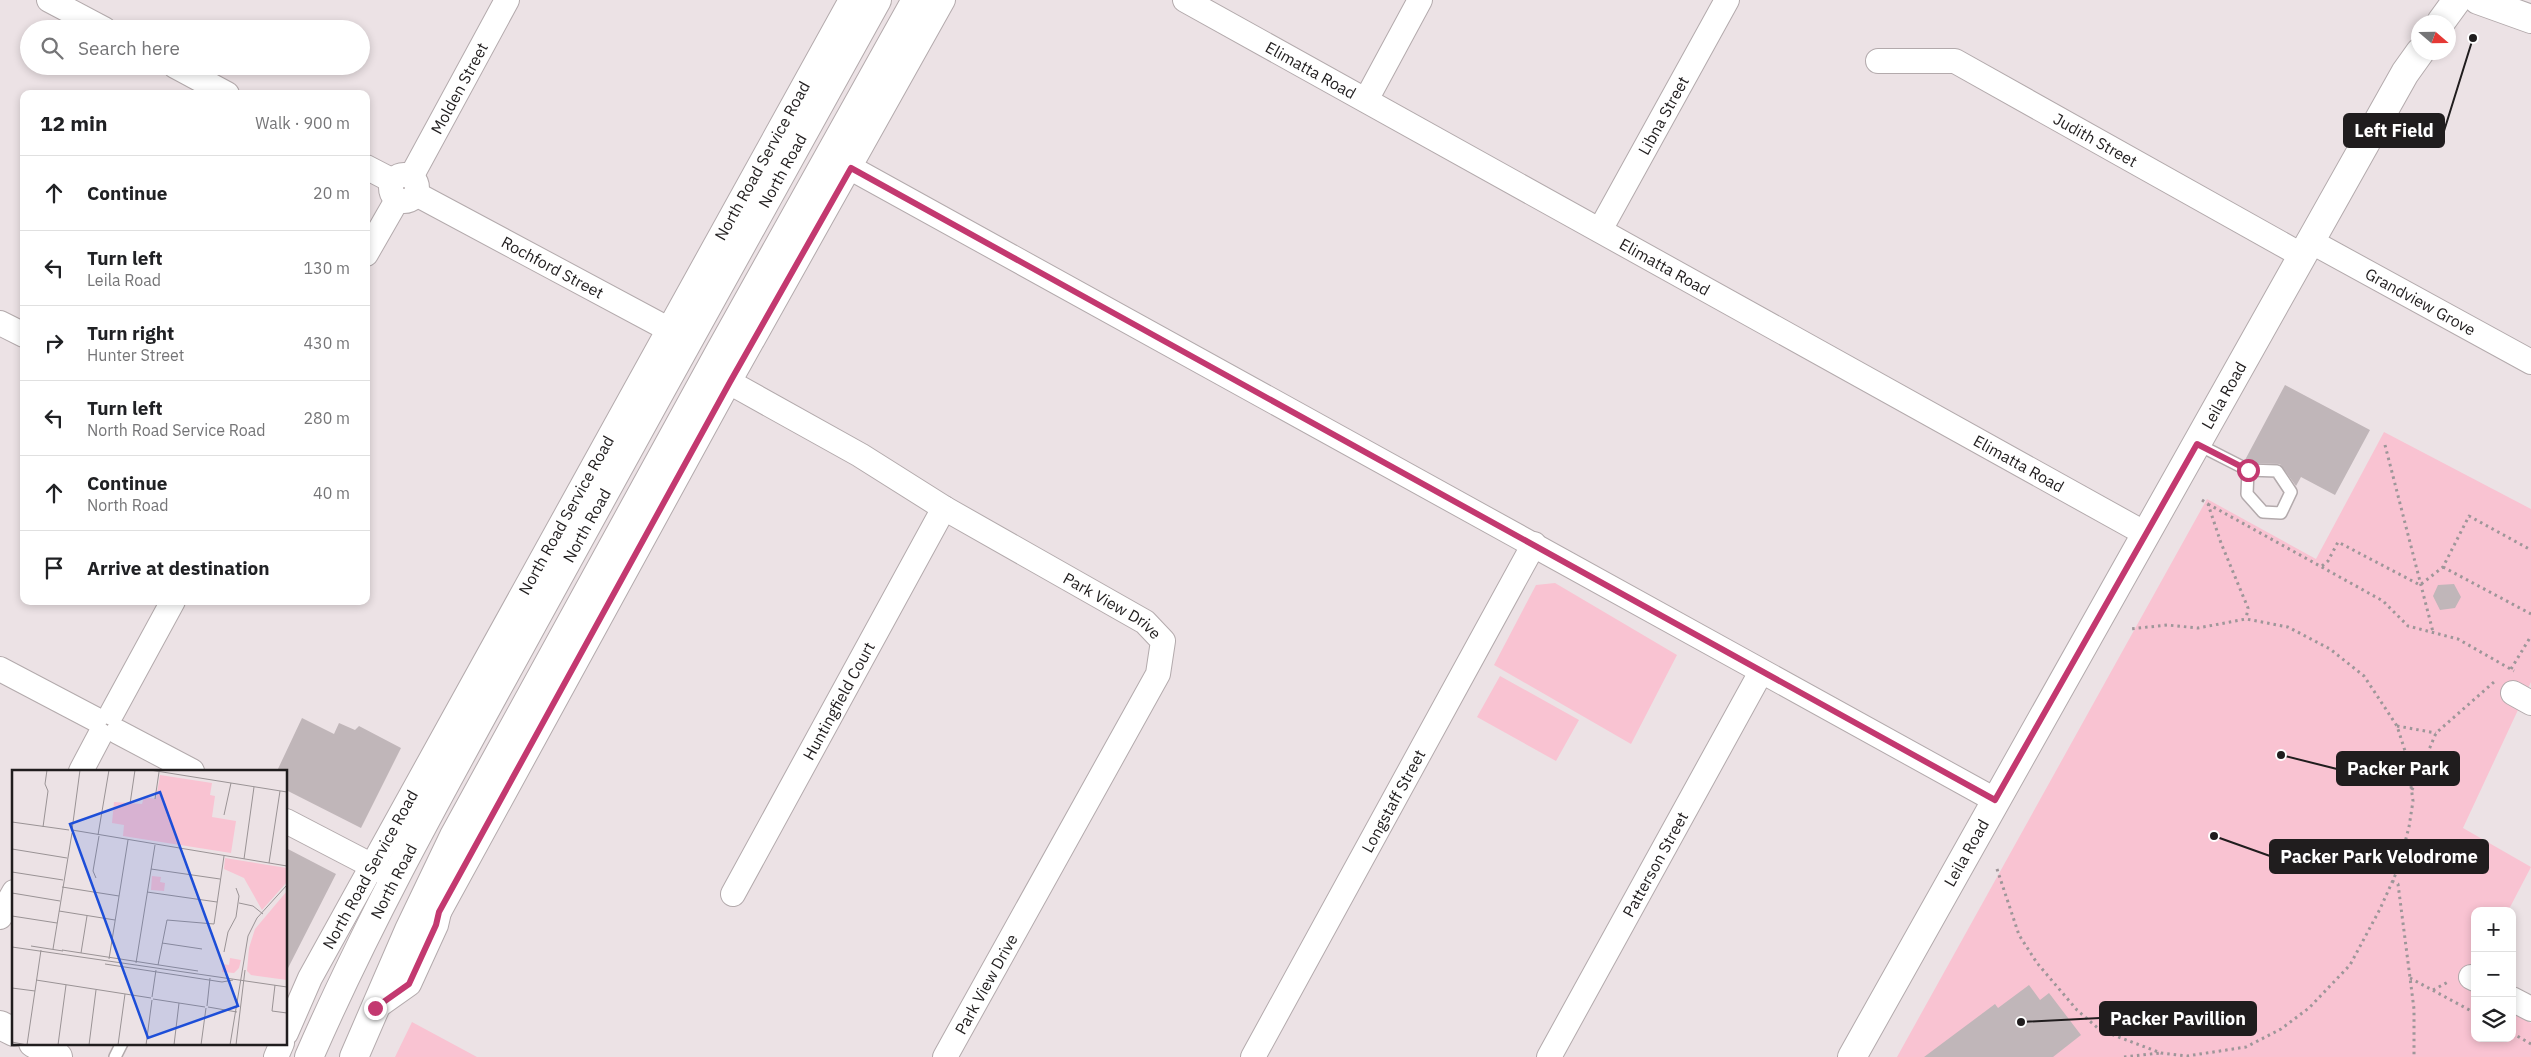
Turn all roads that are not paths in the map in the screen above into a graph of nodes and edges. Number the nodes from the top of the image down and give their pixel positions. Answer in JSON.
{"nodes":[{"id":1,"x":49,"y":0,"type":"edge"},
{"id":2,"x":507,"y":0,"type":"edge"},
{"id":3,"x":851,"y":0,"type":"edge"},
{"id":4,"x":878,"y":0,"type":"edge"},
{"id":5,"x":916,"y":0,"type":"edge"},
{"id":6,"x":943,"y":0,"type":"edge"},
{"id":7,"x":1185,"y":0,"type":"edge"},
{"id":8,"x":1420,"y":0,"type":"edge"},
{"id":9,"x":1727,"y":0,"type":"edge"},
{"id":10,"x":2433,"y":0,"type":"edge"},
{"id":11,"x":2457,"y":0,"type":"edge"},
{"id":12,"x":2478,"y":0,"type":"edge"},
{"id":13,"x":2516,"y":0,"type":"edge"},
{"id":14,"x":2531,"y":12,"type":"edge"},
{"id":15,"x":2427,"y":15,"type":"edge"},
{"id":16,"x":2446,"y":15,"type":"edge"},
{"id":17,"x":2531,"y":19,"type":"edge"},
{"id":18,"x":87,"y":20,"type":"edge"},
{"id":19,"x":1878,"y":61,"type":"dead end"},
{"id":20,"x":2412,"y":63,"type":"edge"},
{"id":21,"x":192,"y":75,"type":"edge"},
{"id":22,"x":220,"y":90,"type":"edge"},
{"id":23,"x":1366,"y":100,"type":"junction"},
{"id":24,"x":840,"y":162,"type":"junction"},
{"id":25,"x":370,"y":169,"type":"edge"},
{"id":26,"x":404,"y":188,"type":"junction"},
{"id":27,"x":1600,"y":230,"type":"junction"},
{"id":28,"x":370,"y":247,"type":"edge"},
{"id":29,"x":2307,"y":248,"type":"junction"},
{"id":30,"x":0,"y":323,"type":"edge"},
{"id":31,"x":679,"y":333,"type":"junction"},
{"id":32,"x":20,"y":334,"type":"edge"},
{"id":33,"x":719,"y":353,"type":"junction"},
{"id":34,"x":2531,"y":362,"type":"edge"},
{"id":35,"x":730,"y":382,"type":"junction"},
{"id":36,"x":2197,"y":444,"type":"junction"},
{"id":37,"x":2248,"y":470,"type":"junction"},
{"id":38,"x":944,"y":508,"type":"junction"},
{"id":39,"x":2144,"y":533,"type":"junction"},
{"id":40,"x":1534,"y":544,"type":"junction"},
{"id":41,"x":172,"y":605,"type":"edge"},
{"id":42,"x":0,"y":669,"type":"edge"},
{"id":43,"x":1761,"y":672,"type":"junction"},
{"id":44,"x":106,"y":725,"type":"junction"},
{"id":45,"x":82,"y":770,"type":"edge"},
{"id":46,"x":190,"y":770,"type":"edge"},
{"id":47,"x":1995,"y":800,"type":"junction"},
{"id":48,"x":288,"y":821,"type":"edge"},
{"id":49,"x":383,"y":872,"type":"junction"},
{"id":50,"x":733,"y":894,"type":"dead end"},
{"id":51,"x":12,"y":896,"type":"edge"},
{"id":52,"x":439,"y":912,"type":"junction"},
{"id":53,"x":0,"y":917,"type":"edge"},
{"id":54,"x":409,"y":930,"type":"junction"},
{"id":55,"x":2516,"y":1001,"type":"edge"},
{"id":56,"x":375,"y":1008,"type":"junction"},
{"id":57,"x":2531,"y":1009,"type":"edge"},
{"id":58,"x":0,"y":1025,"type":"edge"},
{"id":59,"x":288,"y":1028,"type":"edge"},
{"id":60,"x":12,"y":1031,"type":"edge"},
{"id":61,"x":35,"y":1044,"type":"edge"},
{"id":62,"x":122,"y":1044,"type":"edge"},
{"id":63,"x":282,"y":1044,"type":"edge"},
{"id":64,"x":58,"y":1057,"type":"edge"},
{"id":65,"x":115,"y":1057,"type":"edge"},
{"id":66,"x":276,"y":1057,"type":"edge"},
{"id":67,"x":309,"y":1057,"type":"edge"},
{"id":68,"x":354,"y":1057,"type":"edge"},
{"id":69,"x":945,"y":1057,"type":"edge"},
{"id":70,"x":1253,"y":1057,"type":"edge"},
{"id":71,"x":1550,"y":1057,"type":"edge"},
{"id":72,"x":1852,"y":1057,"type":"edge"}],
"edges":[{"from":1,"to":18,"type":"street"},
{"from":2,"to":26,"type":"street","name":"Molden Street"},
{"from":3,"to":31,"type":"street","name":"North Road Service Road"},
{"from":4,"to":31,"type":"main road","name":"North Road"},
{"from":5,"to":24,"type":"main road","name":"North Road"},
{"from":6,"to":24,"type":"street"},
{"from":7,"to":23,"type":"street","name":"Elimatta Road"},
{"from":8,"to":23,"type":"street"},
{"from":9,"to":27,"type":"street","name":"Libna Street"},
{"from":10,"to":15,"type":"main road"},
{"from":11,"to":16,"type":"main road"},
{"from":12,"to":17,"type":"main road"},
{"from":13,"to":14,"type":"main road"},
{"from":19,"to":29,"type":"street","name":"Judith Street"},
{"from":20,"to":29,"type":"main road","name":"Leila Road"},
{"from":21,"to":22,"type":"street"},
{"from":23,"to":27,"type":"street","name":"Elimatta Road"},
{"from":24,"to":33,"type":"main road","name":"North Road"},
{"from":24,"to":35,"type":"street"},
{"from":24,"to":40,"type":"street"},
{"from":25,"to":26,"type":"street","name":"Rochford Street"},
{"from":26,"to":28,"type":"street","name":"Molden Street"},
{"from":26,"to":31,"type":"street","name":"Rochford Street"},
{"from":27,"to":39,"type":"street","name":"Elimatta Road"},
{"from":29,"to":34,"type":"street","name":"Grandview Grove"},
{"from":29,"to":36,"type":"main road","name":"Leila Road"},
{"from":30,"to":32,"type":"street"},
{"from":31,"to":33,"type":"main road"},
{"from":31,"to":49,"type":"main road","name":"North Road"},
{"from":33,"to":54,"type":"main road","name":"North Road"},
{"from":35,"to":38,"type":"street","name":"Park View Drive"},
{"from":35,"to":52,"type":"street"},
{"from":36,"to":37,"type":"lane"},
{"from":36,"to":39,"type":"main road","name":"Leila Road"},
{"from":37,"to":37,"type":"lane"},
{"from":38,"to":50,"type":"street","name":"Huntingfield Court"},
{"from":38,"to":69,"type":"street","name":"Park View Drive"},
{"from":39,"to":47,"type":"main road","name":"Leila Road"},
{"from":40,"to":43,"type":"street"},
{"from":40,"to":70,"type":"street","name":"Longstaff Street"},
{"from":41,"to":44,"type":"street"},
{"from":42,"to":44,"type":"street"},
{"from":43,"to":47,"type":"street"},
{"from":43,"to":71,"type":"street","name":"Patterson Street"},
{"from":44,"to":45,"type":"street"},
{"from":44,"to":46,"type":"street"},
{"from":47,"to":72,"type":"main road","name":"Leila Road"},
{"from":48,"to":49,"type":"street"},
{"from":49,"to":59,"type":"street","name":"North Road Service Road"},
{"from":49,"to":67,"type":"main road","name":"North Road"},
{"from":51,"to":53,"type":"street"},
{"from":52,"to":54,"type":"street"},
{"from":52,"to":56,"type":"street"},
{"from":54,"to":56,"type":"main road","name":"North Road"},
{"from":55,"to":57,"type":"street"},
{"from":56,"to":68,"type":"main road","name":"North Road"},
{"from":58,"to":60,"type":"main road"},
{"from":61,"to":64,"type":"main road"},
{"from":62,"to":65,"type":"lane"},
{"from":63,"to":66,"type":"street"}]}
